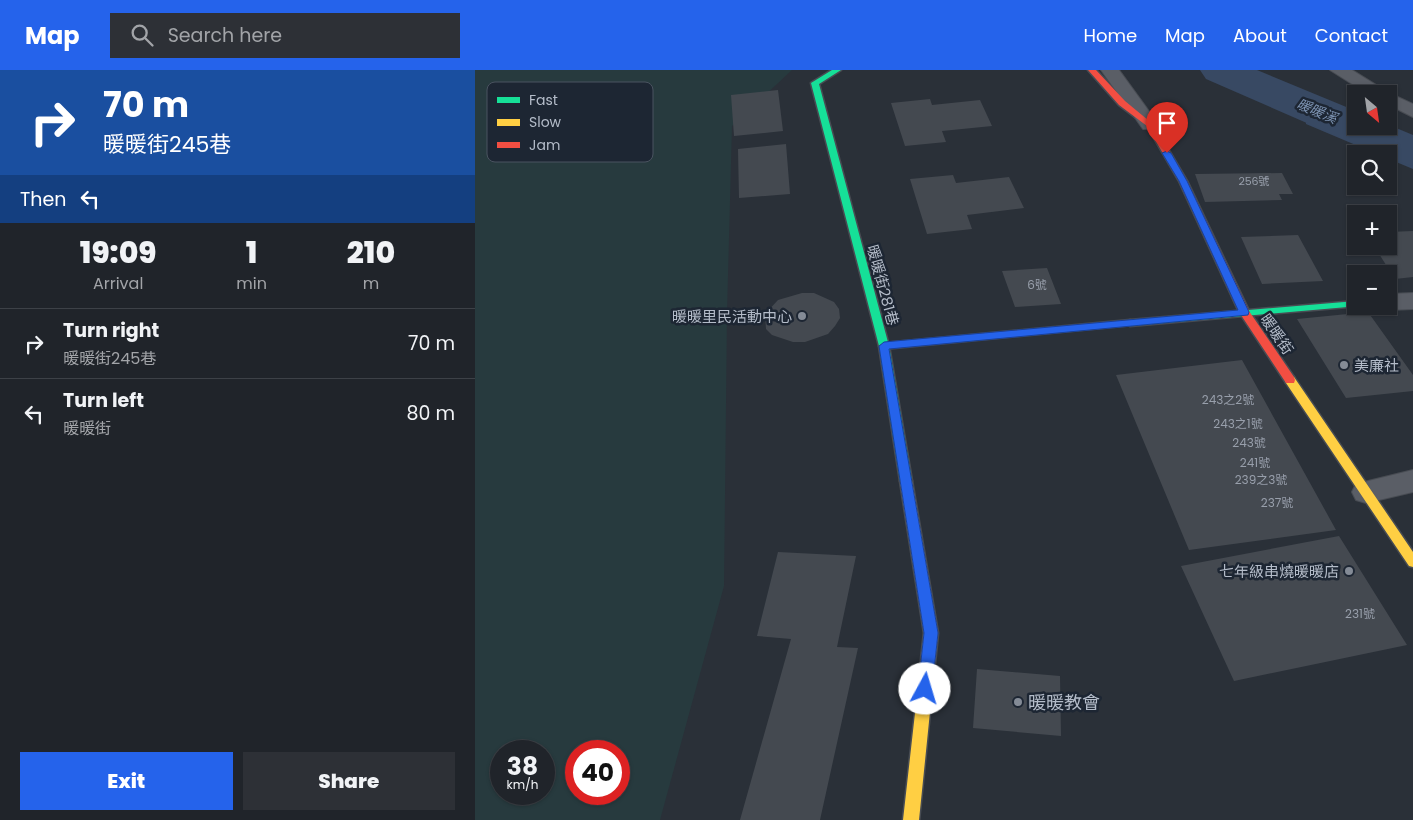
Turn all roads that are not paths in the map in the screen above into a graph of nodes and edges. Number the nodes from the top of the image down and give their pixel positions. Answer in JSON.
{"nodes":[{"id":1,"x":837,"y":70,"type":"edge"},
{"id":2,"x":1092,"y":70,"type":"edge"},
{"id":3,"x":1110,"y":70,"type":"edge"},
{"id":4,"x":1339,"y":70,"type":"edge"},
{"id":5,"x":1365,"y":85,"type":"edge"},
{"id":6,"x":1397,"y":102,"type":"edge"},
{"id":7,"x":1413,"y":110,"type":"edge"},
{"id":8,"x":1150,"y":124,"type":"junction"},
{"id":9,"x":1413,"y":300,"type":"edge"},
{"id":10,"x":1397,"y":301,"type":"edge"},
{"id":11,"x":1347,"y":305,"type":"edge"},
{"id":12,"x":1244,"y":312,"type":"junction"},
{"id":13,"x":884,"y":346,"type":"junction"},
{"id":14,"x":1413,"y":481,"type":"edge"},
{"id":15,"x":1366,"y":492,"type":"junction"},
{"id":16,"x":1413,"y":562,"type":"edge"},
{"id":17,"x":911,"y":820,"type":"edge"}],
"edges":[{"from":1,"to":13,"type":"street","name":"暖暖街281巷"},
{"from":2,"to":8,"type":"street","name":"暖暖街"},
{"from":3,"to":8,"type":"street"},
{"from":4,"to":5,"type":"street"},
{"from":6,"to":7,"type":"street"},
{"from":8,"to":12,"type":"street","name":"暖暖街"},
{"from":9,"to":10,"type":"street"},
{"from":11,"to":12,"type":"street"},
{"from":12,"to":13,"type":"street"},
{"from":12,"to":15,"type":"street","name":"暖暖街"},
{"from":13,"to":17,"type":"street","name":"暖暖街281巷"},
{"from":14,"to":15,"type":"street"},
{"from":15,"to":16,"type":"street","name":"暖暖街"}]}
